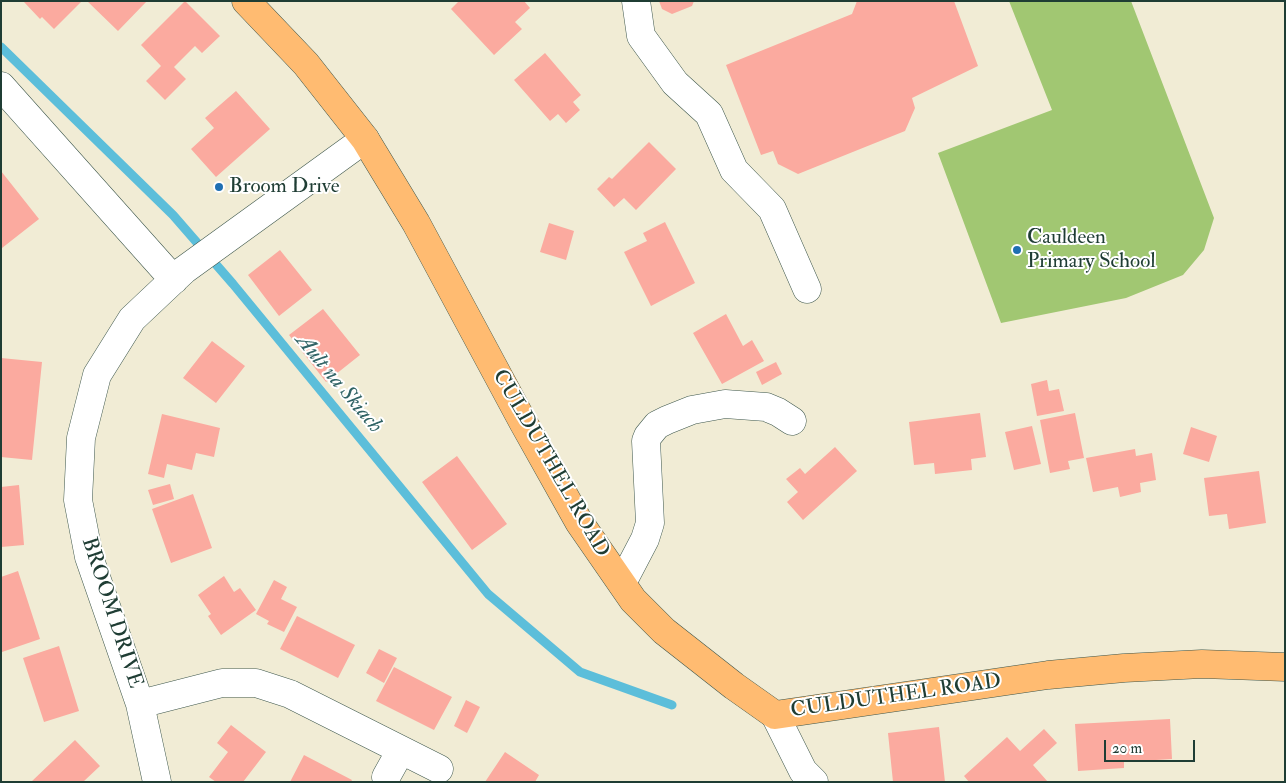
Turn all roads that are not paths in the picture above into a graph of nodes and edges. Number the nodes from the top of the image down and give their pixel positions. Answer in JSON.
{"nodes":[{"id":1,"x":246,"y":1,"type":"edge"},
{"id":2,"x":636,"y":1,"type":"edge"},
{"id":3,"x":1,"y":86,"type":"edge"},
{"id":4,"x":365,"y":139,"type":"junction"},
{"id":5,"x":179,"y":275,"type":"junction"},
{"id":6,"x":807,"y":289,"type":"dead end"},
{"id":7,"x":792,"y":422,"type":"dead end"},
{"id":8,"x":622,"y":584,"type":"junction"},
{"id":9,"x":1285,"y":667,"type":"edge"},
{"id":10,"x":140,"y":704,"type":"junction"},
{"id":11,"x":775,"y":715,"type":"junction"},
{"id":12,"x":400,"y":750,"type":"junction"},
{"id":13,"x":439,"y":769,"type":"dead end"},
{"id":14,"x":386,"y":777,"type":"dead end"},
{"id":15,"x":157,"y":782,"type":"edge"},
{"id":16,"x":814,"y":782,"type":"edge"}],
"edges":[{"from":1,"to":4,"type":"main road","name":"CULDUTHEL ROAD"},
{"from":2,"to":6,"type":"street"},
{"from":3,"to":5,"type":"street"},
{"from":4,"to":5,"type":"street","name":"BROOM DRIVE"},
{"from":4,"to":8,"type":"main road","name":"CULDUTHEL ROAD"},
{"from":5,"to":10,"type":"street","name":"BROOM DRIVE"},
{"from":7,"to":8,"type":"street"},
{"from":8,"to":11,"type":"main road","name":"CULDUTHEL ROAD"},
{"from":9,"to":11,"type":"main road","name":"CULDUTHEL ROAD"},
{"from":10,"to":12,"type":"street","name":"BROOM DRIVE"},
{"from":10,"to":15,"type":"street","name":"BROOM DRIVE"},
{"from":11,"to":16,"type":"street"},
{"from":12,"to":13,"type":"street","name":"BROOM DRIVE"},
{"from":12,"to":14,"type":"street"}]}
